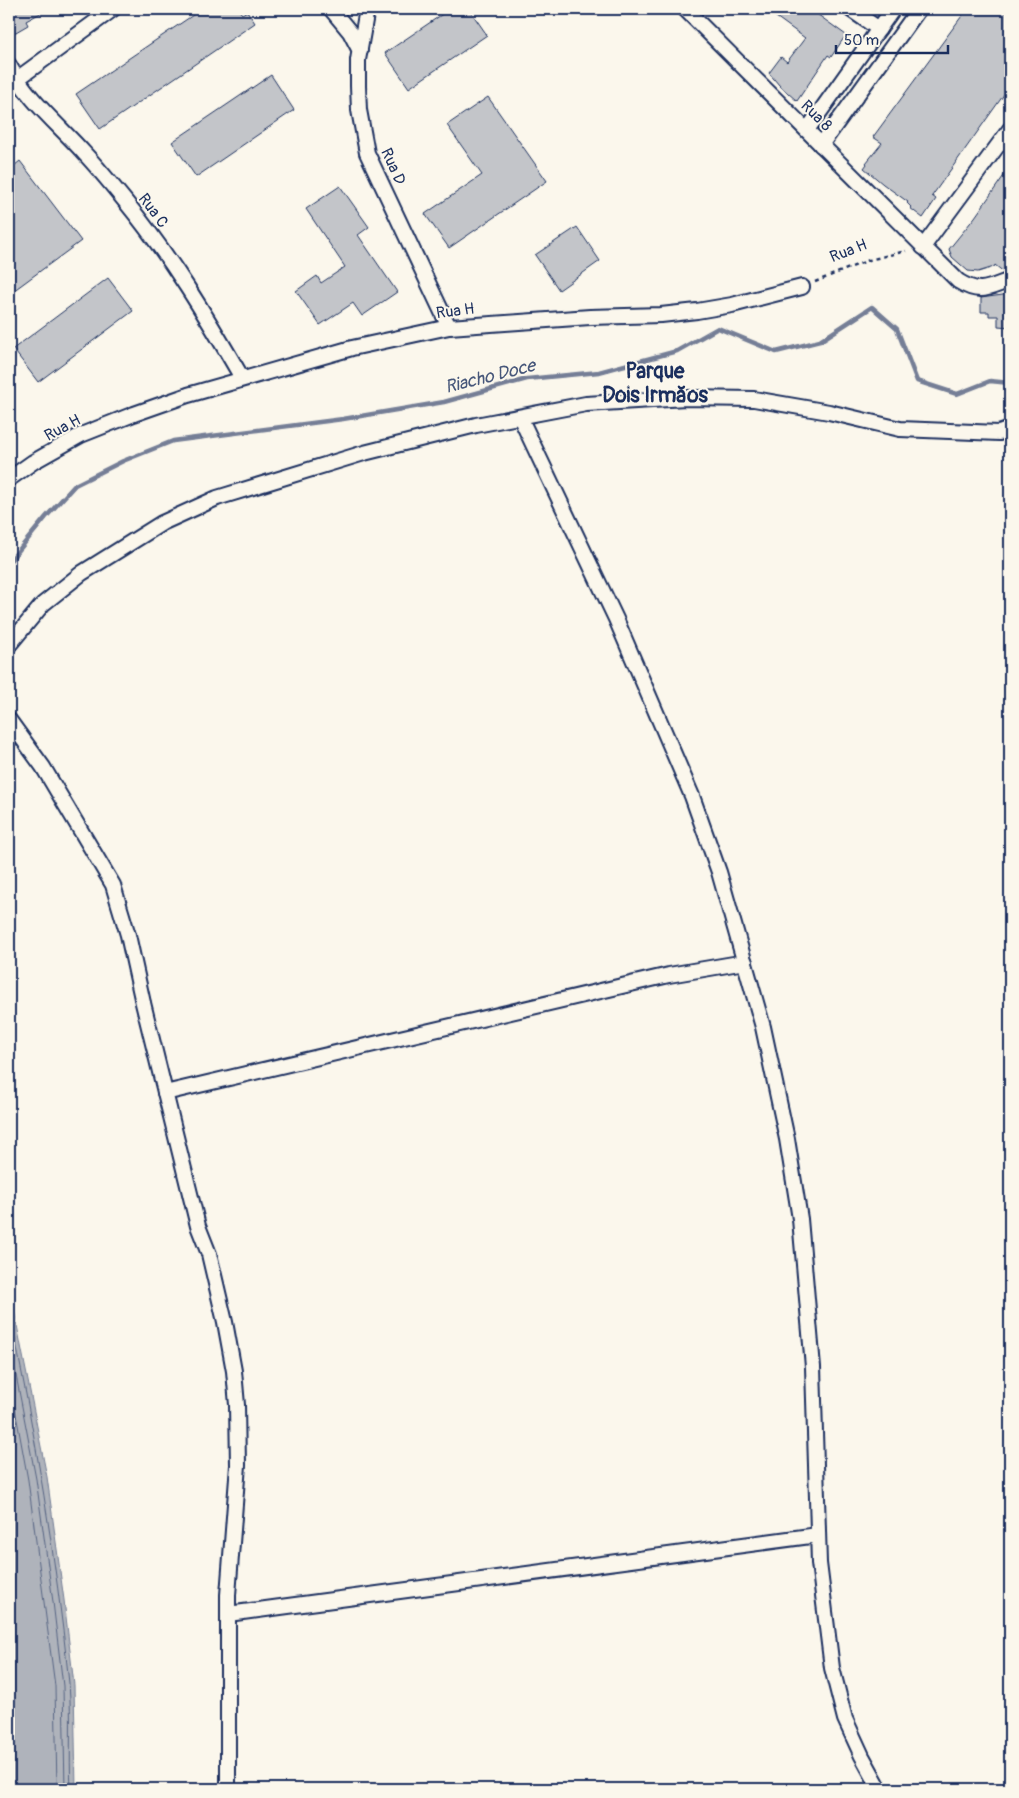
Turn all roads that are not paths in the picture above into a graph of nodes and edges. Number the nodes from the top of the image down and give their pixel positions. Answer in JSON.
{"nodes":[{"id":1,"x":113,"y":9,"type":"edge"},
{"id":2,"x":331,"y":9,"type":"edge"},
{"id":3,"x":368,"y":9,"type":"edge"},
{"id":4,"x":685,"y":9,"type":"edge"},
{"id":5,"x":850,"y":9,"type":"edge"},
{"id":6,"x":893,"y":9,"type":"edge"},
{"id":7,"x":919,"y":9,"type":"edge"},
{"id":8,"x":879,"y":29,"type":"junction"},
{"id":9,"x":360,"y":51,"type":"junction"},
{"id":10,"x":9,"y":65,"type":"edge"},
{"id":11,"x":13,"y":82,"type":"edge"},
{"id":12,"x":1010,"y":129,"type":"edge"},
{"id":13,"x":807,"y":130,"type":"junction"},
{"id":14,"x":821,"y":144,"type":"junction"},
{"id":15,"x":923,"y":247,"type":"junction"},
{"id":16,"x":1010,"y":280,"type":"edge"},
{"id":17,"x":802,"y":287,"type":"road end"},
{"id":18,"x":449,"y":327,"type":"junction"},
{"id":19,"x":242,"y":378,"type":"junction"},
{"id":20,"x":520,"y":416,"type":"junction"},
{"id":21,"x":1010,"y":430,"type":"edge"},
{"id":22,"x":9,"y":479,"type":"edge"},
{"id":23,"x":9,"y":645,"type":"edge"},
{"id":24,"x":9,"y":720,"type":"edge"},
{"id":25,"x":745,"y":962,"type":"junction"},
{"id":26,"x":165,"y":1094,"type":"junction"},
{"id":27,"x":818,"y":1535,"type":"junction"},
{"id":28,"x":228,"y":1614,"type":"junction"},
{"id":29,"x":228,"y":1789,"type":"edge"},
{"id":30,"x":880,"y":1789,"type":"edge"}],
"edges":[{"from":1,"to":11,"type":"street"},
{"from":2,"to":9,"type":"street"},
{"from":3,"to":9,"type":"street","name":"Rua D"},
{"from":4,"to":13,"type":"street","name":"Rua 8"},
{"from":5,"to":8,"type":"street"},
{"from":6,"to":8,"type":"street"},
{"from":7,"to":14,"type":"street"},
{"from":8,"to":13,"type":"street"},
{"from":9,"to":18,"type":"street","name":"Rua D"},
{"from":10,"to":11,"type":"street","name":"Rua C"},
{"from":11,"to":19,"type":"street","name":"Rua C"},
{"from":12,"to":15,"type":"street"},
{"from":13,"to":14,"type":"street","name":"Rua 8"},
{"from":14,"to":15,"type":"street","name":"Rua 8"},
{"from":15,"to":16,"type":"street","name":"Rua 8"},
{"from":17,"to":18,"type":"street","name":"Rua H"},
{"from":18,"to":19,"type":"street","name":"Rua H"},
{"from":19,"to":22,"type":"street","name":"Rua H"},
{"from":20,"to":21,"type":"street"},
{"from":20,"to":23,"type":"street"},
{"from":20,"to":25,"type":"street"},
{"from":24,"to":26,"type":"street"},
{"from":25,"to":26,"type":"street"},
{"from":25,"to":27,"type":"street"},
{"from":26,"to":28,"type":"street"},
{"from":27,"to":28,"type":"street"},
{"from":27,"to":30,"type":"street"},
{"from":28,"to":29,"type":"street"}]}
